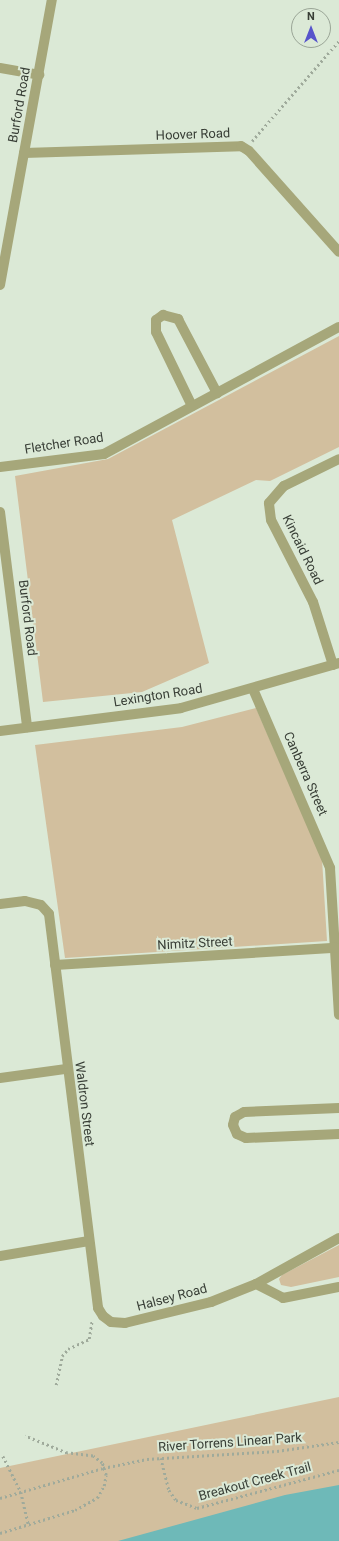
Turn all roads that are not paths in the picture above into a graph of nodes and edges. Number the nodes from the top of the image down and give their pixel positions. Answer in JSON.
{"nodes":[{"id":1,"x":52,"y":0,"type":"edge"},
{"id":2,"x":0,"y":68,"type":"edge"},
{"id":3,"x":39,"y":75,"type":"junction"},
{"id":4,"x":24,"y":153,"type":"junction"},
{"id":5,"x":339,"y":252,"type":"edge"},
{"id":6,"x":0,"y":285,"type":"edge"},
{"id":7,"x":339,"y":327,"type":"edge"},
{"id":8,"x":217,"y":393,"type":"junction"},
{"id":9,"x":192,"y":406,"type":"junction"},
{"id":10,"x":339,"y":459,"type":"edge"},
{"id":11,"x":0,"y":467,"type":"edge"},
{"id":12,"x":0,"y":512,"type":"edge"},
{"id":13,"x":336,"y":664,"type":"edge"},
{"id":14,"x":253,"y":688,"type":"junction"},
{"id":15,"x":27,"y":728,"type":"junction"},
{"id":16,"x":0,"y":731,"type":"edge"},
{"id":17,"x":335,"y":868,"type":"edge"},
{"id":18,"x":0,"y":904,"type":"edge"},
{"id":19,"x":335,"y":948,"type":"junction"},
{"id":20,"x":55,"y":965,"type":"junction"},
{"id":21,"x":339,"y":1015,"type":"edge"},
{"id":22,"x":66,"y":1069,"type":"junction"},
{"id":23,"x":0,"y":1078,"type":"edge"},
{"id":24,"x":339,"y":1108,"type":"edge"},
{"id":25,"x":339,"y":1134,"type":"edge"},
{"id":26,"x":339,"y":1238,"type":"edge"},
{"id":27,"x":89,"y":1241,"type":"junction"},
{"id":28,"x":0,"y":1256,"type":"edge"},
{"id":29,"x":256,"y":1284,"type":"junction"},
{"id":30,"x":339,"y":1287,"type":"edge"},
{"id":31,"x":100,"y":1311,"type":"joint"}],
"edges":[{"from":1,"to":3,"type":"street","name":"Burford Road"},
{"from":2,"to":3,"type":"street"},
{"from":3,"to":4,"type":"street","name":"Burford Road"},
{"from":4,"to":5,"type":"street","name":"Hoover Road"},
{"from":4,"to":6,"type":"street","name":"Burford Road"},
{"from":7,"to":8,"type":"street","name":"Fletcher Road"},
{"from":8,"to":9,"type":"street","name":"Fletcher Road"},
{"from":8,"to":9,"type":"street"},
{"from":9,"to":11,"type":"street","name":"Fletcher Road"},
{"from":10,"to":13,"type":"street","name":"Kincaid Road"},
{"from":12,"to":15,"type":"street","name":"Burford Road"},
{"from":13,"to":14,"type":"street","name":"Lexington Road"},
{"from":14,"to":15,"type":"street","name":"Lexington Road"},
{"from":14,"to":17,"type":"street","name":"Canberra Street"},
{"from":15,"to":16,"type":"street","name":"Lexington Road"},
{"from":17,"to":19,"type":"street","name":"Canberra Street"},
{"from":18,"to":20,"type":"street","name":"Waldron Street"},
{"from":19,"to":20,"type":"street","name":"Nimitz Street"},
{"from":19,"to":21,"type":"street","name":"Canberra Street"},
{"from":20,"to":22,"type":"street","name":"Waldron Street"},
{"from":22,"to":23,"type":"street"},
{"from":22,"to":27,"type":"street","name":"Waldron Street"},
{"from":24,"to":25,"type":"street"},
{"from":26,"to":29,"type":"street","name":"Halsey Road"},
{"from":27,"to":28,"type":"street"},
{"from":27,"to":31,"type":"street","name":"Waldron Street"},
{"from":29,"to":30,"type":"street"},
{"from":29,"to":31,"type":"street","name":"Halsey Road"}]}
